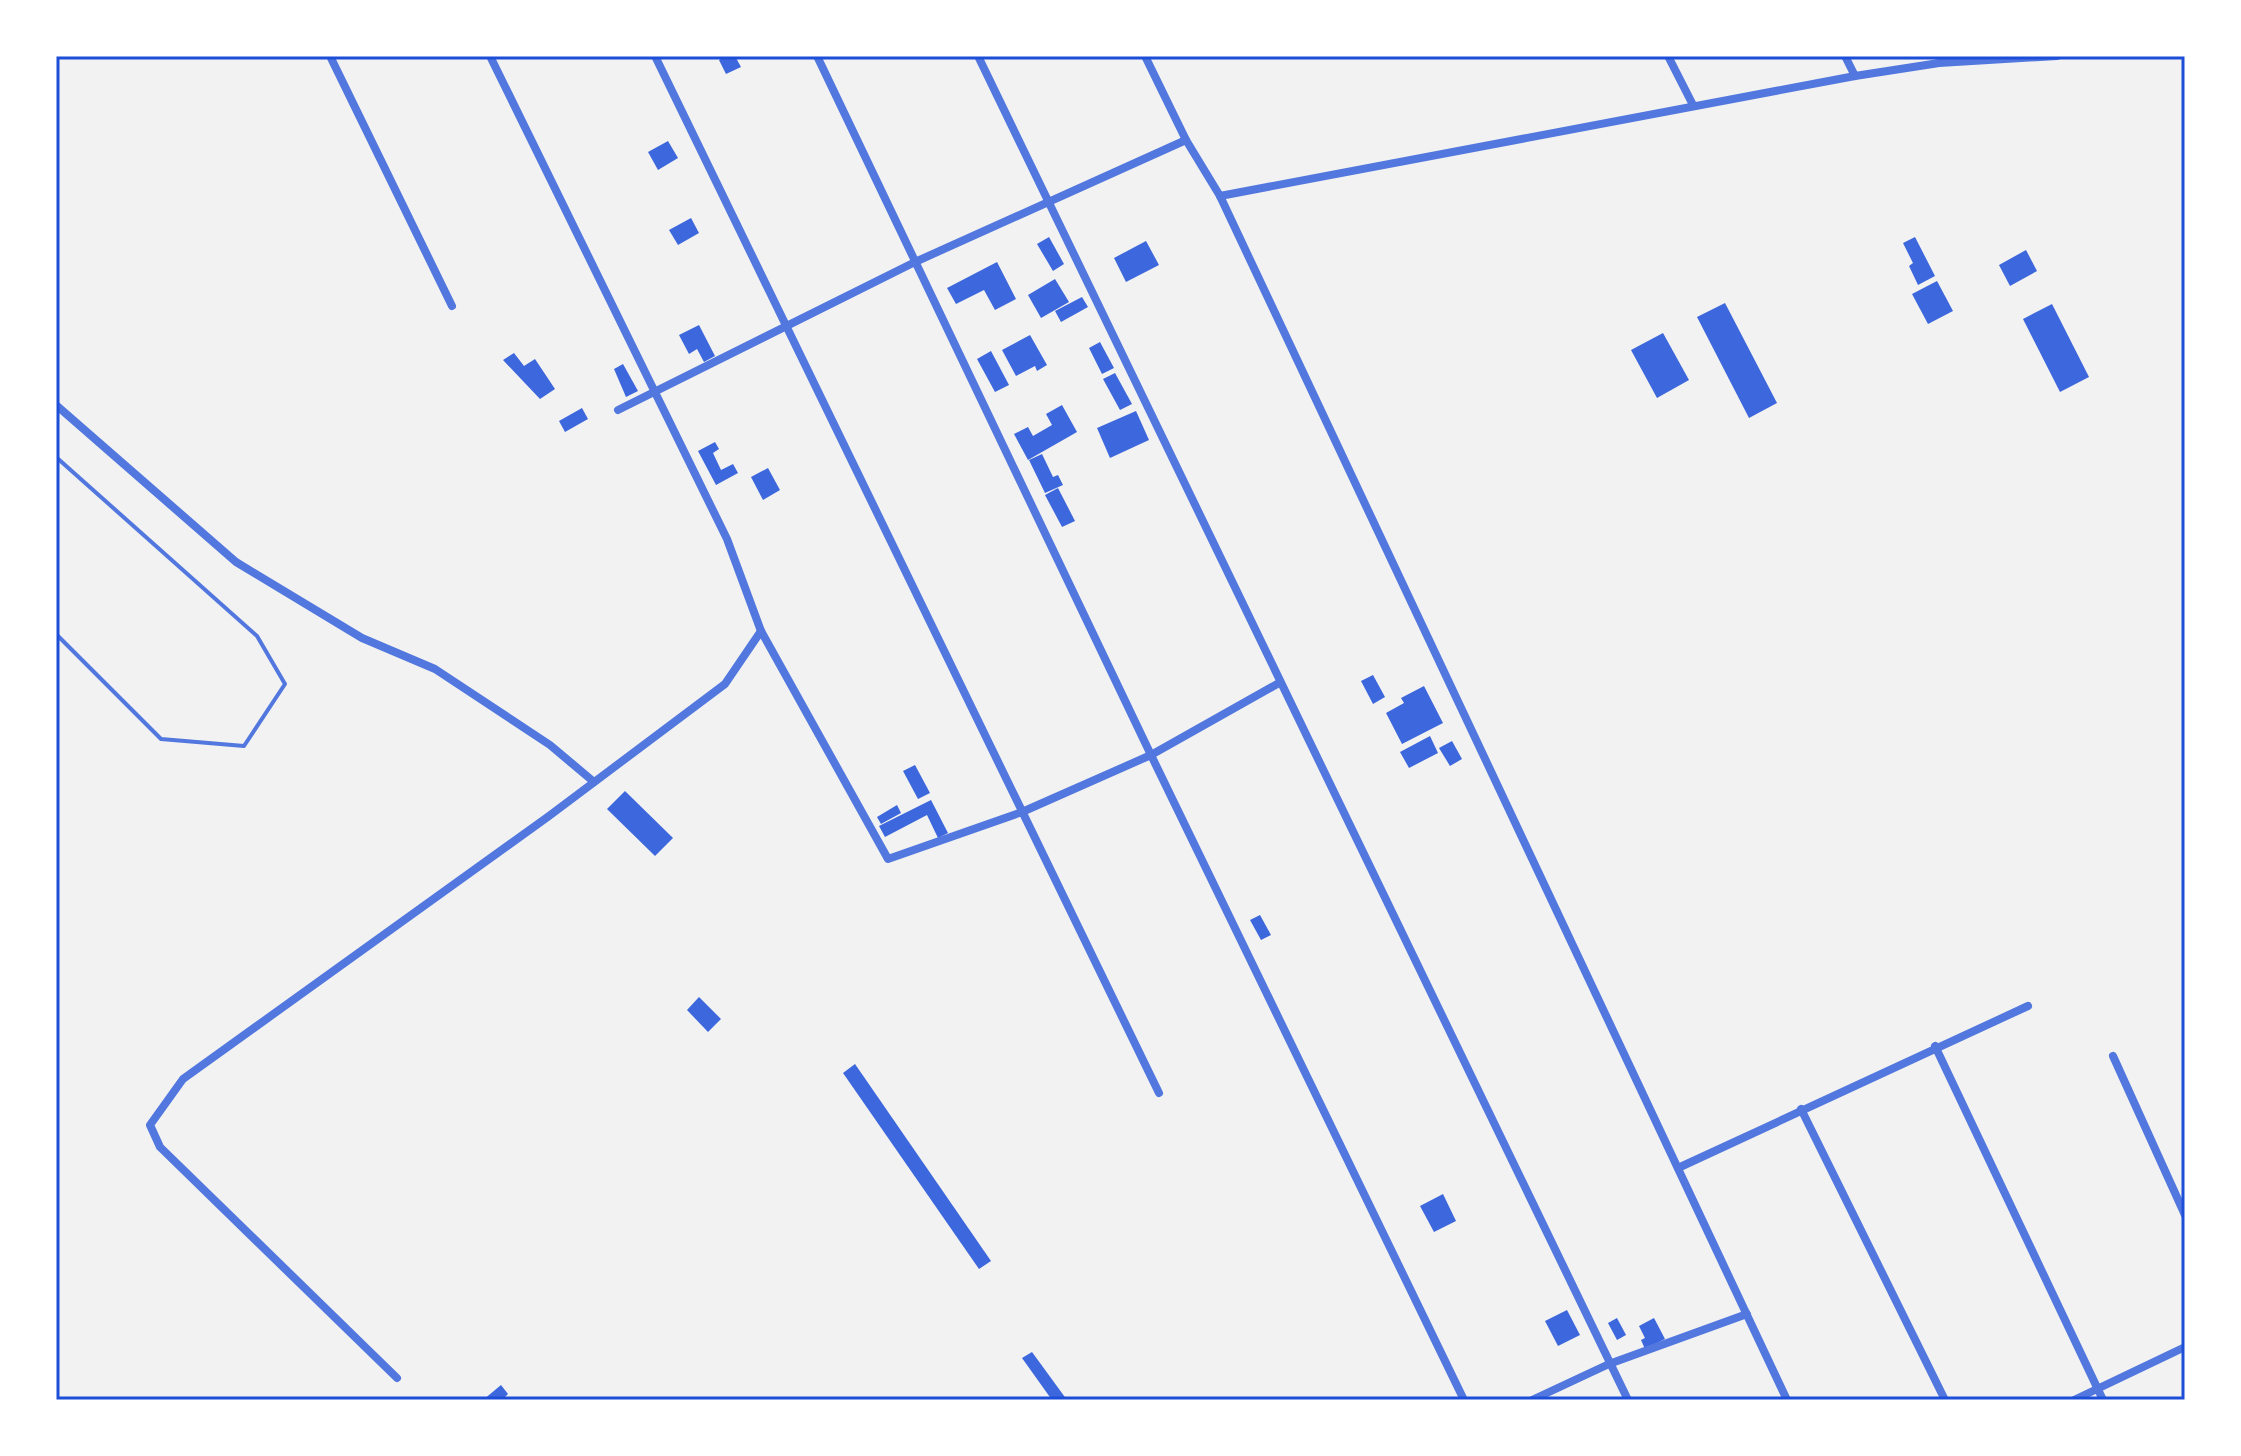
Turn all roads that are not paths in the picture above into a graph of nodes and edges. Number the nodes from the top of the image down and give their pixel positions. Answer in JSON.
{"nodes":[{"id":1,"x":330,"y":56,"type":"edge"},
{"id":2,"x":490,"y":56,"type":"edge"},
{"id":3,"x":655,"y":56,"type":"edge"},
{"id":4,"x":817,"y":56,"type":"edge"},
{"id":5,"x":978,"y":56,"type":"edge"},
{"id":6,"x":1145,"y":56,"type":"edge"},
{"id":7,"x":1668,"y":56,"type":"edge"},
{"id":8,"x":1845,"y":56,"type":"edge"},
{"id":9,"x":2057,"y":56,"type":"edge"},
{"id":10,"x":1938,"y":59,"type":"edge"},
{"id":11,"x":1855,"y":76,"type":"junction"},
{"id":12,"x":1693,"y":105,"type":"junction"},
{"id":13,"x":1186,"y":140,"type":"junction"},
{"id":14,"x":1220,"y":196,"type":"junction"},
{"id":15,"x":1049,"y":199,"type":"junction"},
{"id":16,"x":915,"y":262,"type":"junction"},
{"id":17,"x":452,"y":306,"type":"dead end"},
{"id":18,"x":785,"y":324,"type":"junction"},
{"id":19,"x":656,"y":389,"type":"junction"},
{"id":20,"x":56,"y":405,"type":"edge"},
{"id":21,"x":618,"y":410,"type":"dead end"},
{"id":22,"x":56,"y":457,"type":"edge"},
{"id":23,"x":761,"y":631,"type":"junction"},
{"id":24,"x":56,"y":634,"type":"edge"},
{"id":25,"x":1279,"y":683,"type":"junction"},
{"id":26,"x":1151,"y":755,"type":"junction"},
{"id":27,"x":594,"y":782,"type":"junction"},
{"id":28,"x":1022,"y":812,"type":"junction"},
{"id":29,"x":2028,"y":1006,"type":"dead end"},
{"id":30,"x":1935,"y":1046,"type":"junction"},
{"id":31,"x":2113,"y":1056,"type":"dead end"},
{"id":32,"x":1159,"y":1093,"type":"dead end"},
{"id":33,"x":1801,"y":1109,"type":"junction"},
{"id":34,"x":1678,"y":1168,"type":"junction"},
{"id":35,"x":2185,"y":1215,"type":"edge"},
{"id":36,"x":1747,"y":1314,"type":"junction"},
{"id":37,"x":2185,"y":1347,"type":"edge"},
{"id":38,"x":1609,"y":1364,"type":"junction"},
{"id":39,"x":397,"y":1378,"type":"dead end"},
{"id":40,"x":2097,"y":1389,"type":"junction"},
{"id":41,"x":1464,"y":1400,"type":"edge"},
{"id":42,"x":1532,"y":1400,"type":"edge"},
{"id":43,"x":1628,"y":1400,"type":"edge"},
{"id":44,"x":1787,"y":1400,"type":"edge"},
{"id":45,"x":1945,"y":1400,"type":"edge"},
{"id":46,"x":2074,"y":1400,"type":"edge"},
{"id":47,"x":2103,"y":1400,"type":"edge"}],
"edges":[{"from":1,"to":17,"type":"street"},
{"from":2,"to":19,"type":"street"},
{"from":3,"to":18,"type":"street"},
{"from":4,"to":16,"type":"street"},
{"from":5,"to":15,"type":"street"},
{"from":6,"to":13,"type":"street"},
{"from":7,"to":12,"type":"street"},
{"from":8,"to":11,"type":"street"},
{"from":9,"to":10,"type":"street"},
{"from":10,"to":11,"type":"street"},
{"from":11,"to":12,"type":"street"},
{"from":12,"to":14,"type":"street"},
{"from":13,"to":14,"type":"street"},
{"from":13,"to":15,"type":"street"},
{"from":14,"to":34,"type":"street"},
{"from":15,"to":16,"type":"street"},
{"from":15,"to":25,"type":"street"},
{"from":16,"to":18,"type":"street"},
{"from":16,"to":26,"type":"street"},
{"from":18,"to":19,"type":"street"},
{"from":18,"to":28,"type":"street"},
{"from":19,"to":21,"type":"street"},
{"from":19,"to":23,"type":"street"},
{"from":20,"to":27,"type":"street"},
{"from":22,"to":24,"type":"lane"},
{"from":23,"to":27,"type":"street"},
{"from":23,"to":28,"type":"street"},
{"from":25,"to":26,"type":"street"},
{"from":25,"to":38,"type":"street"},
{"from":26,"to":28,"type":"street"},
{"from":26,"to":41,"type":"street"},
{"from":27,"to":39,"type":"street"},
{"from":28,"to":32,"type":"street"},
{"from":29,"to":30,"type":"street"},
{"from":30,"to":33,"type":"street"},
{"from":30,"to":40,"type":"street"},
{"from":31,"to":35,"type":"street"},
{"from":33,"to":34,"type":"street"},
{"from":33,"to":45,"type":"street"},
{"from":34,"to":36,"type":"street"},
{"from":36,"to":38,"type":"street"},
{"from":36,"to":44,"type":"street"},
{"from":37,"to":40,"type":"street"},
{"from":38,"to":42,"type":"street"},
{"from":38,"to":43,"type":"street"},
{"from":40,"to":46,"type":"street"},
{"from":40,"to":47,"type":"street"}]}
